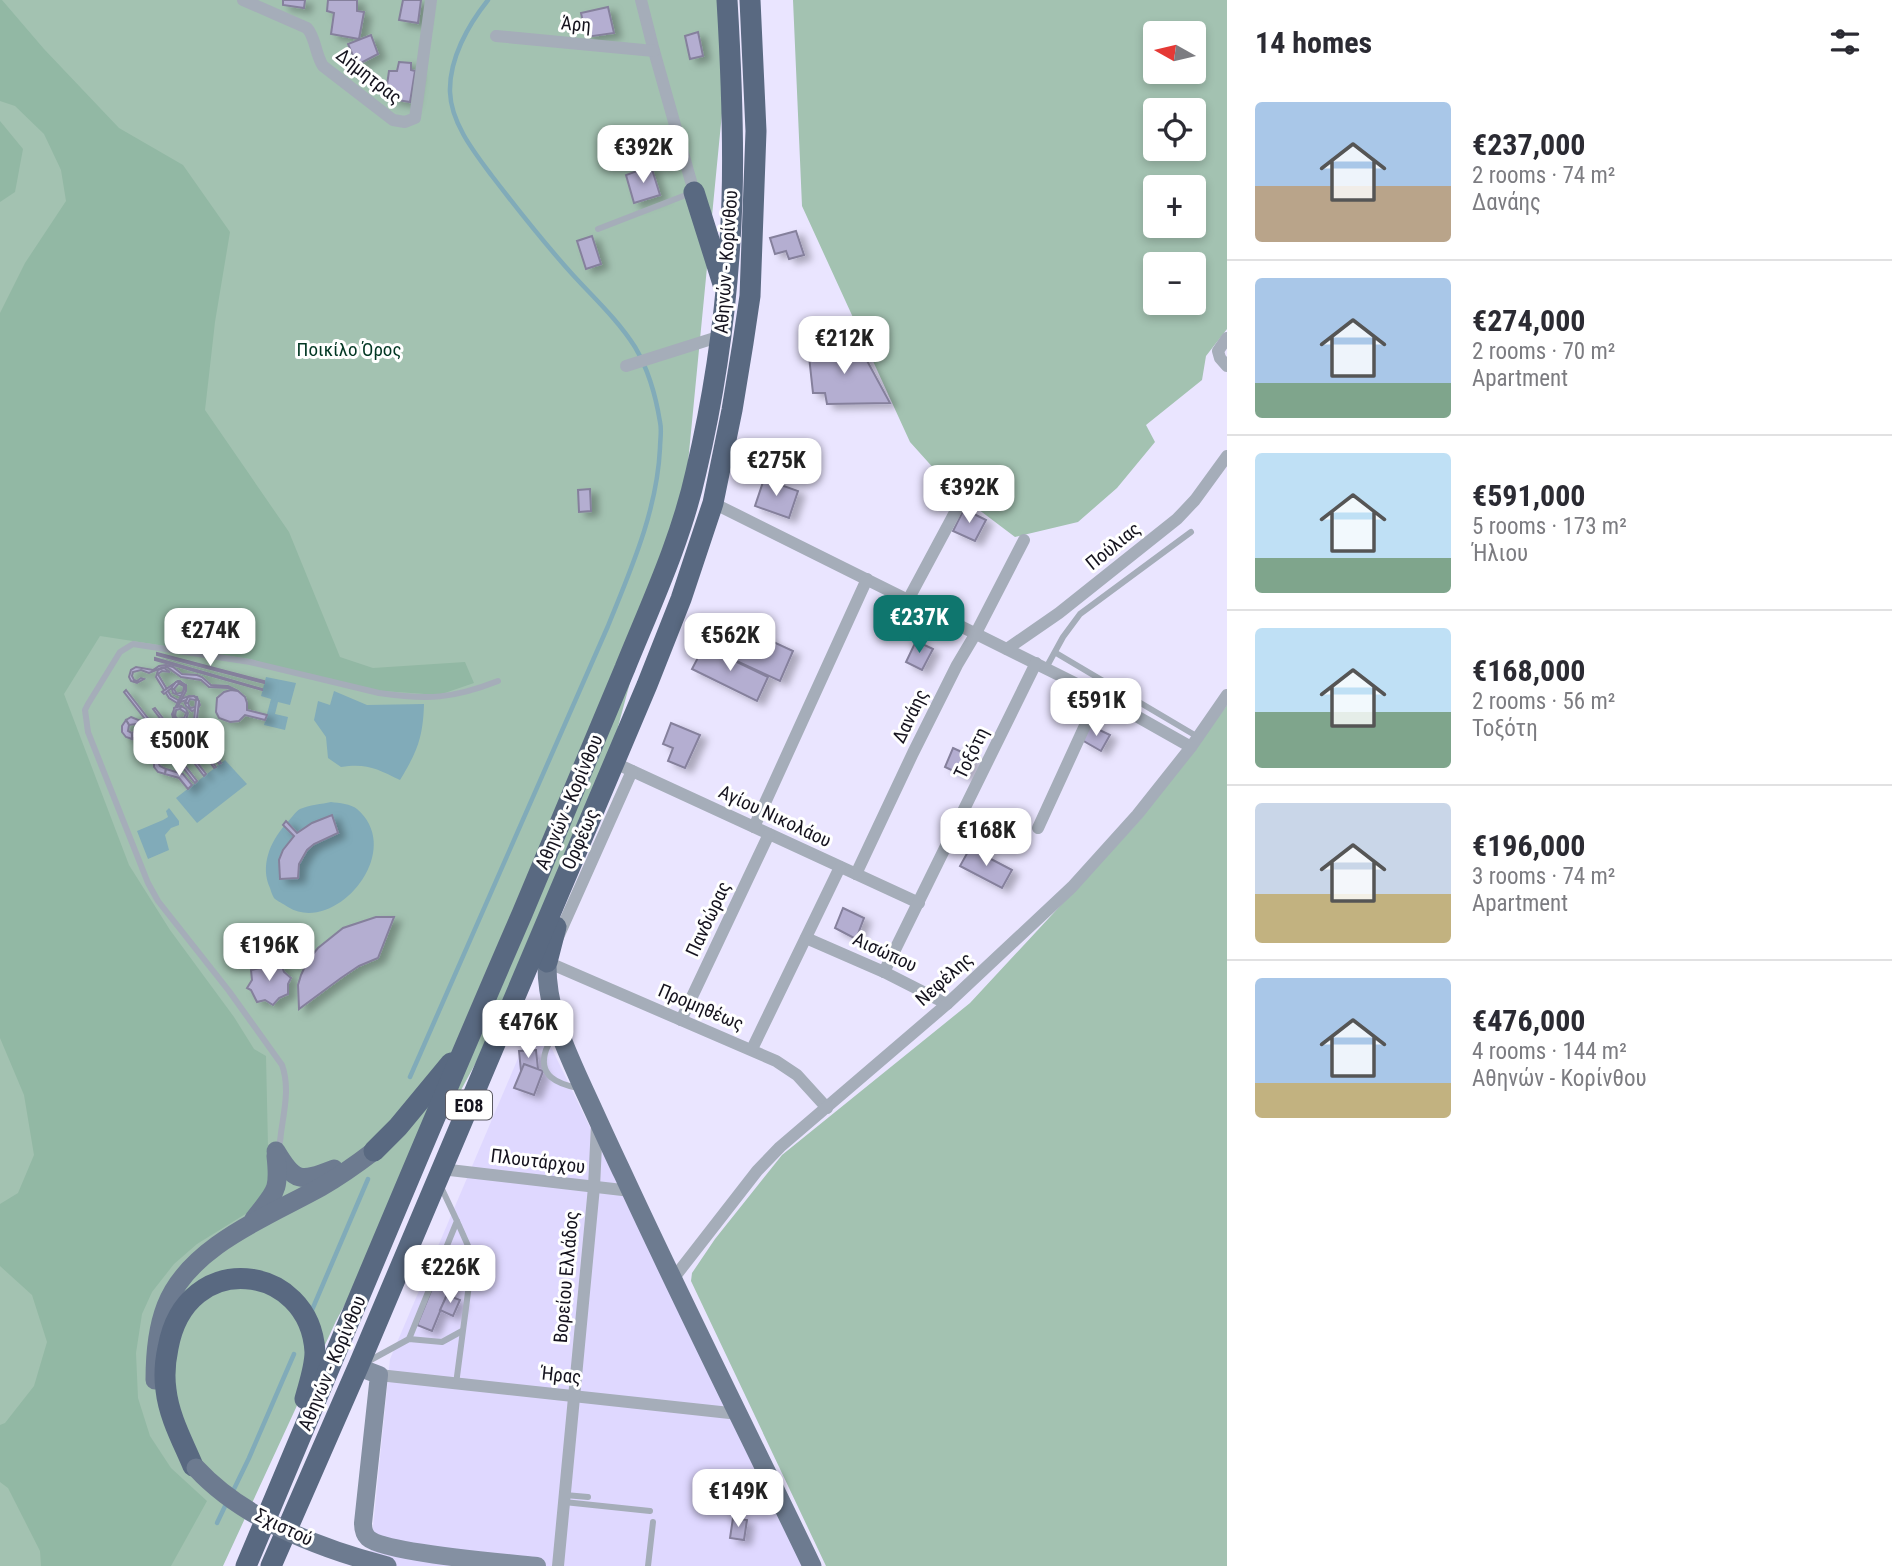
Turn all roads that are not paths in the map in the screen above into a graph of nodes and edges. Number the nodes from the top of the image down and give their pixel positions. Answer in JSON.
{"nodes":[{"id":1,"x":243,"y":0,"type":"edge"},
{"id":2,"x":431,"y":0,"type":"edge"},
{"id":3,"x":642,"y":0,"type":"edge"},
{"id":4,"x":727,"y":0,"type":"edge"},
{"id":5,"x":750,"y":0,"type":"edge"},
{"id":6,"x":496,"y":36,"type":"dead end"},
{"id":7,"x":654,"y":51,"type":"junction"},
{"id":8,"x":694,"y":192,"type":"junction"},
{"id":9,"x":598,"y":229,"type":"dead end"},
{"id":10,"x":726,"y":295,"type":"junction"},
{"id":11,"x":721,"y":336,"type":"junction"},
{"id":12,"x":1227,"y":338,"type":"edge"},
{"id":13,"x":626,"y":366,"type":"dead end"},
{"id":14,"x":1227,"y":366,"type":"edge"},
{"id":15,"x":1227,"y":456,"type":"edge"},
{"id":16,"x":713,"y":503,"type":"junction"},
{"id":17,"x":960,"y":503,"type":"dead end"},
{"id":18,"x":1191,"y":533,"type":"dead end"},
{"id":19,"x":1024,"y":540,"type":"dead end"},
{"id":20,"x":867,"y":579,"type":"junction"},
{"id":21,"x":908,"y":600,"type":"junction"},
{"id":22,"x":976,"y":633,"type":"junction"},
{"id":23,"x":1007,"y":649,"type":"junction"},
{"id":24,"x":1056,"y":653,"type":"junction"},
{"id":25,"x":1041,"y":666,"type":"junction"},
{"id":26,"x":498,"y":681,"type":"dead end"},
{"id":27,"x":1099,"y":695,"type":"junction"},
{"id":28,"x":1227,"y":695,"type":"edge"},
{"id":29,"x":1195,"y":742,"type":"junction"},
{"id":30,"x":623,"y":767,"type":"junction"},
{"id":31,"x":754,"y":827,"type":"junction"},
{"id":32,"x":1038,"y":828,"type":"dead end"},
{"id":33,"x":769,"y":834,"type":"junction"},
{"id":34,"x":581,"y":842,"type":"junction"},
{"id":35,"x":839,"y":867,"type":"junction"},
{"id":36,"x":856,"y":874,"type":"junction"},
{"id":37,"x":919,"y":903,"type":"junction"},
{"id":38,"x":806,"y":937,"type":"junction"},
{"id":39,"x":547,"y":962,"type":"junction"},
{"id":40,"x":884,"y":972,"type":"junction"},
{"id":41,"x":947,"y":1003,"type":"junction"},
{"id":42,"x":681,"y":1020,"type":"junction"},
{"id":43,"x":464,"y":1049,"type":"junction"},
{"id":44,"x":752,"y":1049,"type":"junction"},
{"id":45,"x":827,"y":1108,"type":"junction"},
{"id":46,"x":597,"y":1117,"type":"junction"},
{"id":47,"x":276,"y":1151,"type":"junction"},
{"id":48,"x":374,"y":1151,"type":"junction"},
{"id":49,"x":439,"y":1174,"type":"junction"},
{"id":50,"x":594,"y":1187,"type":"junction"},
{"id":51,"x":631,"y":1191,"type":"junction"},
{"id":52,"x":457,"y":1221,"type":"junction"},
{"id":53,"x":250,"y":1225,"type":"junction"},
{"id":54,"x":673,"y":1279,"type":"junction"},
{"id":55,"x":461,"y":1331,"type":"junction"},
{"id":56,"x":409,"y":1339,"type":"junction"},
{"id":57,"x":358,"y":1367,"type":"junction"},
{"id":58,"x":379,"y":1376,"type":"junction"},
{"id":59,"x":456,"y":1384,"type":"junction"},
{"id":60,"x":574,"y":1398,"type":"junction"},
{"id":61,"x":739,"y":1415,"type":"junction"},
{"id":62,"x":195,"y":1467,"type":"junction"},
{"id":63,"x":286,"y":1472,"type":"junction"},
{"id":64,"x":588,"y":1497,"type":"dead end"},
{"id":65,"x":564,"y":1498,"type":"junction"},
{"id":66,"x":650,"y":1511,"type":"dead end"},
{"id":67,"x":653,"y":1522,"type":"dead end"},
{"id":68,"x":802,"y":1544,"type":"junction"},
{"id":69,"x":246,"y":1566,"type":"edge"},
{"id":70,"x":271,"y":1566,"type":"edge"},
{"id":71,"x":387,"y":1566,"type":"edge"},
{"id":72,"x":537,"y":1566,"type":"edge"},
{"id":73,"x":558,"y":1566,"type":"edge"},
{"id":74,"x":648,"y":1566,"type":"edge"},
{"id":75,"x":796,"y":1566,"type":"edge"},
{"id":76,"x":812,"y":1566,"type":"edge"}],
"edges":[{"from":1,"to":2,"type":"street","name":"Δήμητρας"},
{"from":3,"to":7,"type":"street"},
{"from":4,"to":10,"type":"highway","name":"Αθηνών - Κορίνθου","number":"ΕΟ8"},
{"from":5,"to":16,"type":"highway","name":"Αθηνών - Κορίνθου","number":"ΕΟ8"},
{"from":6,"to":7,"type":"street","name":"Άρη"},
{"from":7,"to":8,"type":"street"},
{"from":8,"to":9,"type":"lane"},
{"from":8,"to":10,"type":"highway"},
{"from":10,"to":11,"type":"highway","name":"Αθηνών - Κορίνθου","number":"ΕΟ8"},
{"from":11,"to":13,"type":"street"},
{"from":11,"to":43,"type":"highway","name":"Αθηνών - Κορίνθου","number":"ΕΟ8"},
{"from":12,"to":14,"type":"street"},
{"from":15,"to":23,"type":"street","name":"Πούλιας"},
{"from":16,"to":20,"type":"street"},
{"from":16,"to":30,"type":"highway","name":"Αθηνών - Κορίνθου","number":"ΕΟ8"},
{"from":17,"to":21,"type":"street"},
{"from":18,"to":24,"type":"lane"},
{"from":19,"to":22,"type":"street","name":"Δανάης"},
{"from":20,"to":21,"type":"street"},
{"from":20,"to":31,"type":"street"},
{"from":21,"to":22,"type":"street"},
{"from":22,"to":23,"type":"street"},
{"from":22,"to":36,"type":"street","name":"Δανάης"},
{"from":23,"to":25,"type":"street"},
{"from":24,"to":25,"type":"lane"},
{"from":24,"to":29,"type":"lane"},
{"from":25,"to":27,"type":"street"},
{"from":25,"to":37,"type":"street","name":"Τοξότη"},
{"from":26,"to":47,"type":"lane"},
{"from":27,"to":29,"type":"street"},
{"from":27,"to":32,"type":"street"},
{"from":28,"to":29,"type":"street","name":"Νεφέλης"},
{"from":29,"to":41,"type":"street","name":"Νεφέλης"},
{"from":30,"to":31,"type":"street","name":"Αγίου Νικολάου"},
{"from":30,"to":34,"type":"highway","name":"Αθηνών - Κορίνθου","number":"ΕΟ8"},
{"from":30,"to":39,"type":"street","name":"Ορφέως"},
{"from":31,"to":33,"type":"street","name":"Αγίου Νικολάου"},
{"from":33,"to":35,"type":"street","name":"Αγίου Νικολάου"},
{"from":33,"to":42,"type":"street","name":"Πανδώρας"},
{"from":34,"to":39,"type":"highway"},
{"from":34,"to":49,"type":"highway","name":"Αθηνών - Κορίνθου","number":"ΕΟ8"},
{"from":35,"to":36,"type":"street","name":"Αγίου Νικολάου"},
{"from":35,"to":38,"type":"street"},
{"from":36,"to":37,"type":"street","name":"Αγίου Νικολάου"},
{"from":37,"to":40,"type":"street","name":"Τοξότη"},
{"from":38,"to":40,"type":"street","name":"Αισώπου"},
{"from":38,"to":44,"type":"street"},
{"from":39,"to":42,"type":"street","name":"Προμηθέως"},
{"from":39,"to":46,"type":"main road"},
{"from":40,"to":41,"type":"street","name":"Αισώπου"},
{"from":41,"to":45,"type":"street","name":"Νεφέλης"},
{"from":42,"to":44,"type":"street","name":"Προμηθέως"},
{"from":43,"to":48,"type":"highway"},
{"from":43,"to":63,"type":"highway","name":"Αθηνών - Κορίνθου","number":"ΕΟ8"},
{"from":44,"to":45,"type":"street","name":"Προμηθέως"},
{"from":45,"to":54,"type":"street","name":"Νεφέλης"},
{"from":46,"to":50,"type":"street","name":"Βορείου Ελλάδος"},
{"from":46,"to":51,"type":"main road"},
{"from":47,"to":48,"type":"main road"},
{"from":47,"to":53,"type":"main road"},
{"from":48,"to":53,"type":"main road","name":"Σχιστού"},
{"from":49,"to":50,"type":"street","name":"Πλουτάρχου"},
{"from":49,"to":52,"type":"lane"},
{"from":49,"to":57,"type":"highway","name":"Αθηνών - Κορίνθου","number":"ΕΟ8"},
{"from":50,"to":51,"type":"street","name":"Πλουτάρχου"},
{"from":50,"to":60,"type":"street","name":"Βορείου Ελλάδος"},
{"from":51,"to":54,"type":"main road"},
{"from":52,"to":55,"type":"lane"},
{"from":52,"to":56,"type":"lane"},
{"from":53,"to":62,"type":"main road","name":"Σχιστού"},
{"from":54,"to":61,"type":"main road"},
{"from":55,"to":56,"type":"lane"},
{"from":55,"to":59,"type":"lane"},
{"from":56,"to":57,"type":"lane"},
{"from":57,"to":58,"type":"street","name":"Ήρας"},
{"from":57,"to":70,"type":"highway","name":"Αθηνών - Κορίνθου","number":"ΕΟ8"},
{"from":58,"to":59,"type":"street","name":"Ήρας"},
{"from":58,"to":72,"type":"street"},
{"from":59,"to":60,"type":"street","name":"Ήρας"},
{"from":60,"to":61,"type":"street","name":"Ήρας"},
{"from":60,"to":65,"type":"street","name":"Βορείου Ελλάδος"},
{"from":61,"to":68,"type":"main road"},
{"from":62,"to":63,"type":"highway"},
{"from":62,"to":71,"type":"main road","name":"Σχιστού","bridge":true},
{"from":63,"to":69,"type":"highway","name":"Αθηνών - Κορίνθου","number":"ΕΟ8"},
{"from":64,"to":65,"type":"lane"},
{"from":65,"to":66,"type":"lane"},
{"from":65,"to":73,"type":"street","name":"Βορείου Ελλάδος"},
{"from":67,"to":74,"type":"lane"},
{"from":68,"to":75,"type":"main road"},
{"from":68,"to":76,"type":"main road"}]}
